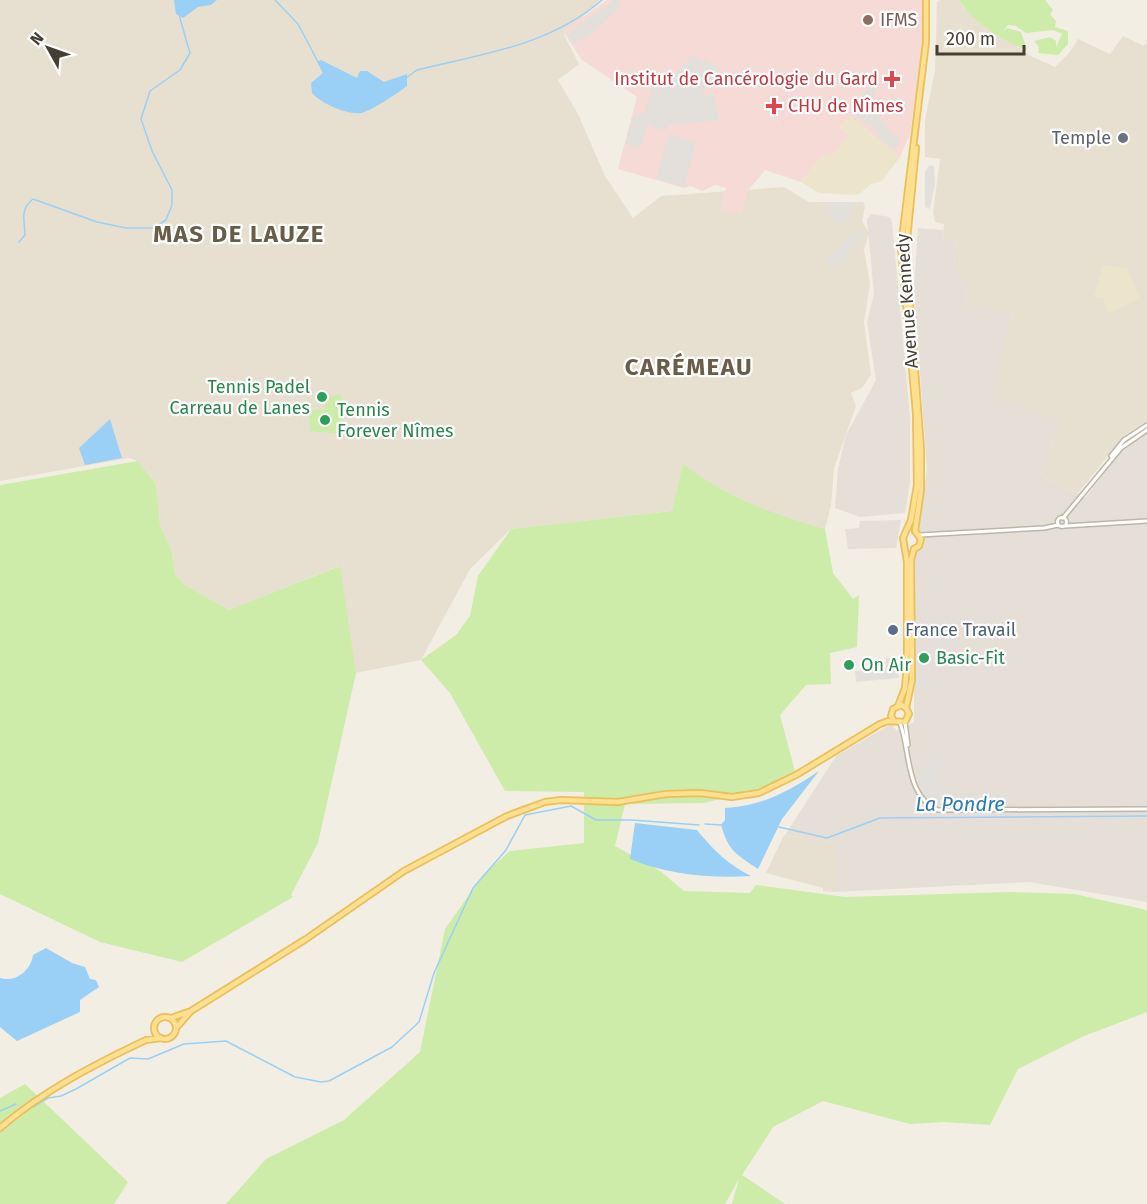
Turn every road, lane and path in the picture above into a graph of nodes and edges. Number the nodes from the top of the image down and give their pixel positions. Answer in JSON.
{"nodes":[{"id":1,"x":927,"y":0,"type":"edge"},
{"id":2,"x":1147,"y":425,"type":"edge"},
{"id":3,"x":1147,"y":430,"type":"edge"},
{"id":4,"x":1105,"y":465,"type":"junction"},
{"id":5,"x":1147,"y":521,"type":"edge"},
{"id":6,"x":1065,"y":522,"type":"junction"},
{"id":7,"x":1058,"y":523,"type":"junction"},
{"id":8,"x":908,"y":531,"type":"junction"},
{"id":9,"x":915,"y":531,"type":"junction"},
{"id":10,"x":920,"y":535,"type":"junction"},
{"id":11,"x":929,"y":537,"type":"junction"},
{"id":12,"x":921,"y":541,"type":"junction"},
{"id":13,"x":906,"y":546,"type":"junction"},
{"id":14,"x":914,"y":549,"type":"junction"},
{"id":15,"x":898,"y":706,"type":"junction"},
{"id":16,"x":906,"y":708,"type":"junction"},
{"id":17,"x":891,"y":713,"type":"junction"},
{"id":18,"x":900,"y":722,"type":"junction"},
{"id":19,"x":875,"y":728,"type":"junction"},
{"id":20,"x":1147,"y":808,"type":"edge"},
{"id":21,"x":190,"y":1011,"type":"junction"},
{"id":22,"x":171,"y":1018,"type":"junction"},
{"id":23,"x":154,"y":1026,"type":"junction"},
{"id":24,"x":176,"y":1028,"type":"junction"},
{"id":25,"x":161,"y":1038,"type":"junction"},
{"id":26,"x":135,"y":1045,"type":"junction"},
{"id":27,"x":0,"y":1128,"type":"edge"}],
"edges":[{"from":1,"to":8,"type":"main road","name":"Avenue Kennedy"},
{"from":1,"to":9,"type":"main road","name":"Avenue Kennedy"},
{"from":2,"to":4,"type":"street"},
{"from":3,"to":4,"type":"street"},
{"from":4,"to":6,"type":"street"},
{"from":5,"to":6,"type":"street"},
{"from":6,"to":7,"type":"street"},
{"from":6,"to":7,"type":"street"},
{"from":7,"to":11,"type":"street"},
{"from":8,"to":9,"type":"main road"},
{"from":8,"to":13,"type":"main road"},
{"from":9,"to":10,"type":"main road"},
{"from":10,"to":11,"type":"street"},
{"from":10,"to":12,"type":"main road"},
{"from":11,"to":12,"type":"street"},
{"from":12,"to":14,"type":"main road"},
{"from":13,"to":14,"type":"main road"},
{"from":13,"to":15,"type":"main road"},
{"from":14,"to":16,"type":"main road"},
{"from":15,"to":16,"type":"main road"},
{"from":15,"to":17,"type":"main road"},
{"from":16,"to":18,"type":"main road"},
{"from":17,"to":18,"type":"main road"},
{"from":17,"to":19,"type":"main road"},
{"from":18,"to":19,"type":"main road"},
{"from":18,"to":20,"type":"street"},
{"from":19,"to":21,"type":"main road"},
{"from":21,"to":22,"type":"main road"},
{"from":21,"to":24,"type":"main road"},
{"from":22,"to":23,"type":"main road"},
{"from":22,"to":24,"type":"main road"},
{"from":23,"to":25,"type":"main road"},
{"from":23,"to":26,"type":"main road"},
{"from":24,"to":25,"type":"main road"},
{"from":25,"to":26,"type":"main road"},
{"from":26,"to":27,"type":"main road"}]}
